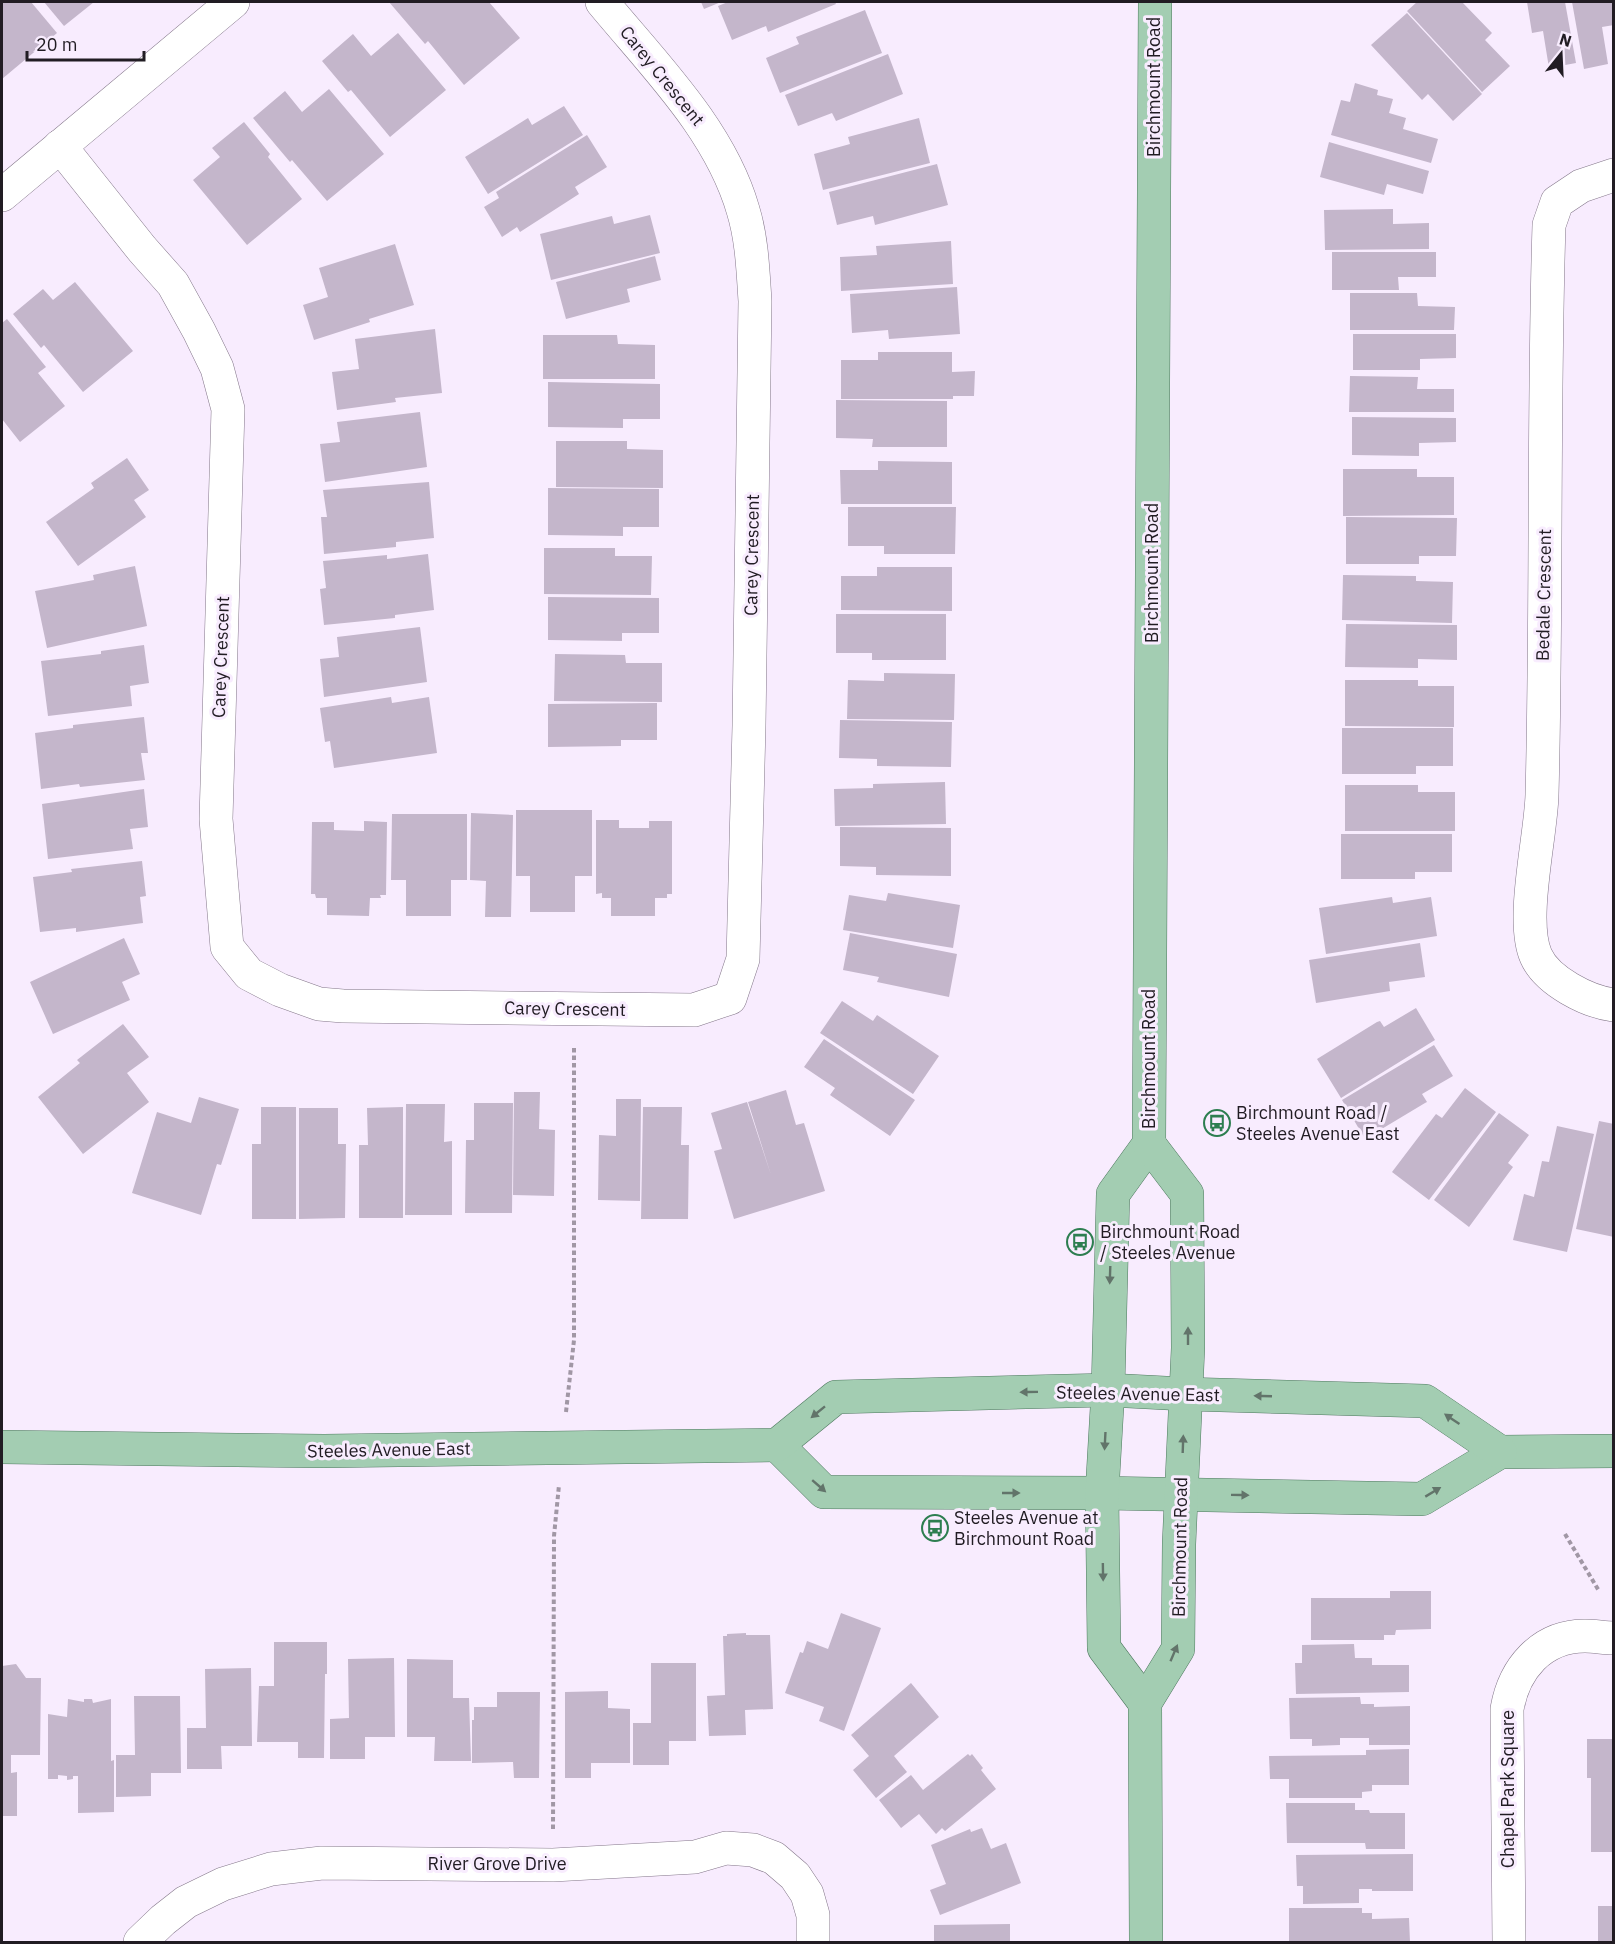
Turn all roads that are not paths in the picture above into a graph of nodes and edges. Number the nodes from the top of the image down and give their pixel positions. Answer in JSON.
{"nodes":[{"id":1,"x":233,"y":2,"type":"edge"},
{"id":2,"x":602,"y":2,"type":"edge"},
{"id":3,"x":1155,"y":2,"type":"edge"},
{"id":4,"x":60,"y":146,"type":"junction"},
{"id":5,"x":1614,"y":174,"type":"edge"},
{"id":6,"x":2,"y":195,"type":"edge"},
{"id":7,"x":1614,"y":1005,"type":"edge"},
{"id":8,"x":1149,"y":1144,"type":"junction"},
{"id":9,"x":1108,"y":1390,"type":"junction"},
{"id":10,"x":1185,"y":1394,"type":"junction"},
{"id":11,"x":777,"y":1445,"type":"junction"},
{"id":12,"x":2,"y":1448,"type":"edge"},
{"id":13,"x":1614,"y":1451,"type":"edge"},
{"id":14,"x":1500,"y":1452,"type":"junction"},
{"id":15,"x":1102,"y":1493,"type":"junction"},
{"id":16,"x":1181,"y":1494,"type":"junction"},
{"id":17,"x":1614,"y":1638,"type":"edge"},
{"id":18,"x":1145,"y":1703,"type":"junction"},
{"id":19,"x":140,"y":1942,"type":"edge"},
{"id":20,"x":813,"y":1942,"type":"edge"},
{"id":21,"x":1146,"y":1942,"type":"edge"},
{"id":22,"x":1509,"y":1942,"type":"edge"}],
"edges":[{"from":1,"to":4,"type":"street"},
{"from":2,"to":4,"type":"street","name":"Carey Crescent"},
{"from":3,"to":8,"type":"main road","name":"Birchmount Road"},
{"from":4,"to":6,"type":"street"},
{"from":5,"to":7,"type":"street","name":"Bedale Crescent"},
{"from":8,"to":9,"type":"main road","name":"Birchmount Road","one_way":true},
{"from":10,"to":8,"type":"main road","name":"Birchmount Road","one_way":true},
{"from":9,"to":10,"type":"main road","name":"Steeles Avenue East"},
{"from":9,"to":11,"type":"main road","name":"Steeles Avenue East","one_way":true},
{"from":9,"to":15,"type":"main road","name":"Birchmount Road","one_way":true},
{"from":14,"to":10,"type":"main road","name":"Steeles Avenue East","one_way":true},
{"from":16,"to":10,"type":"main road","name":"Birchmount Road","one_way":true},
{"from":11,"to":12,"type":"main road","name":"Steeles Avenue East"},
{"from":11,"to":15,"type":"main road","one_way":true},
{"from":13,"to":14,"type":"main road"},
{"from":16,"to":14,"type":"main road","one_way":true},
{"from":15,"to":16,"type":"main road"},
{"from":15,"to":18,"type":"main road","name":"Birchmount Road","one_way":true},
{"from":18,"to":16,"type":"main road","name":"Birchmount Road","one_way":true},
{"from":17,"to":22,"type":"street","name":"Chapel Park Square"},
{"from":18,"to":21,"type":"main road"},
{"from":19,"to":20,"type":"street","name":"River Grove Drive"}]}
